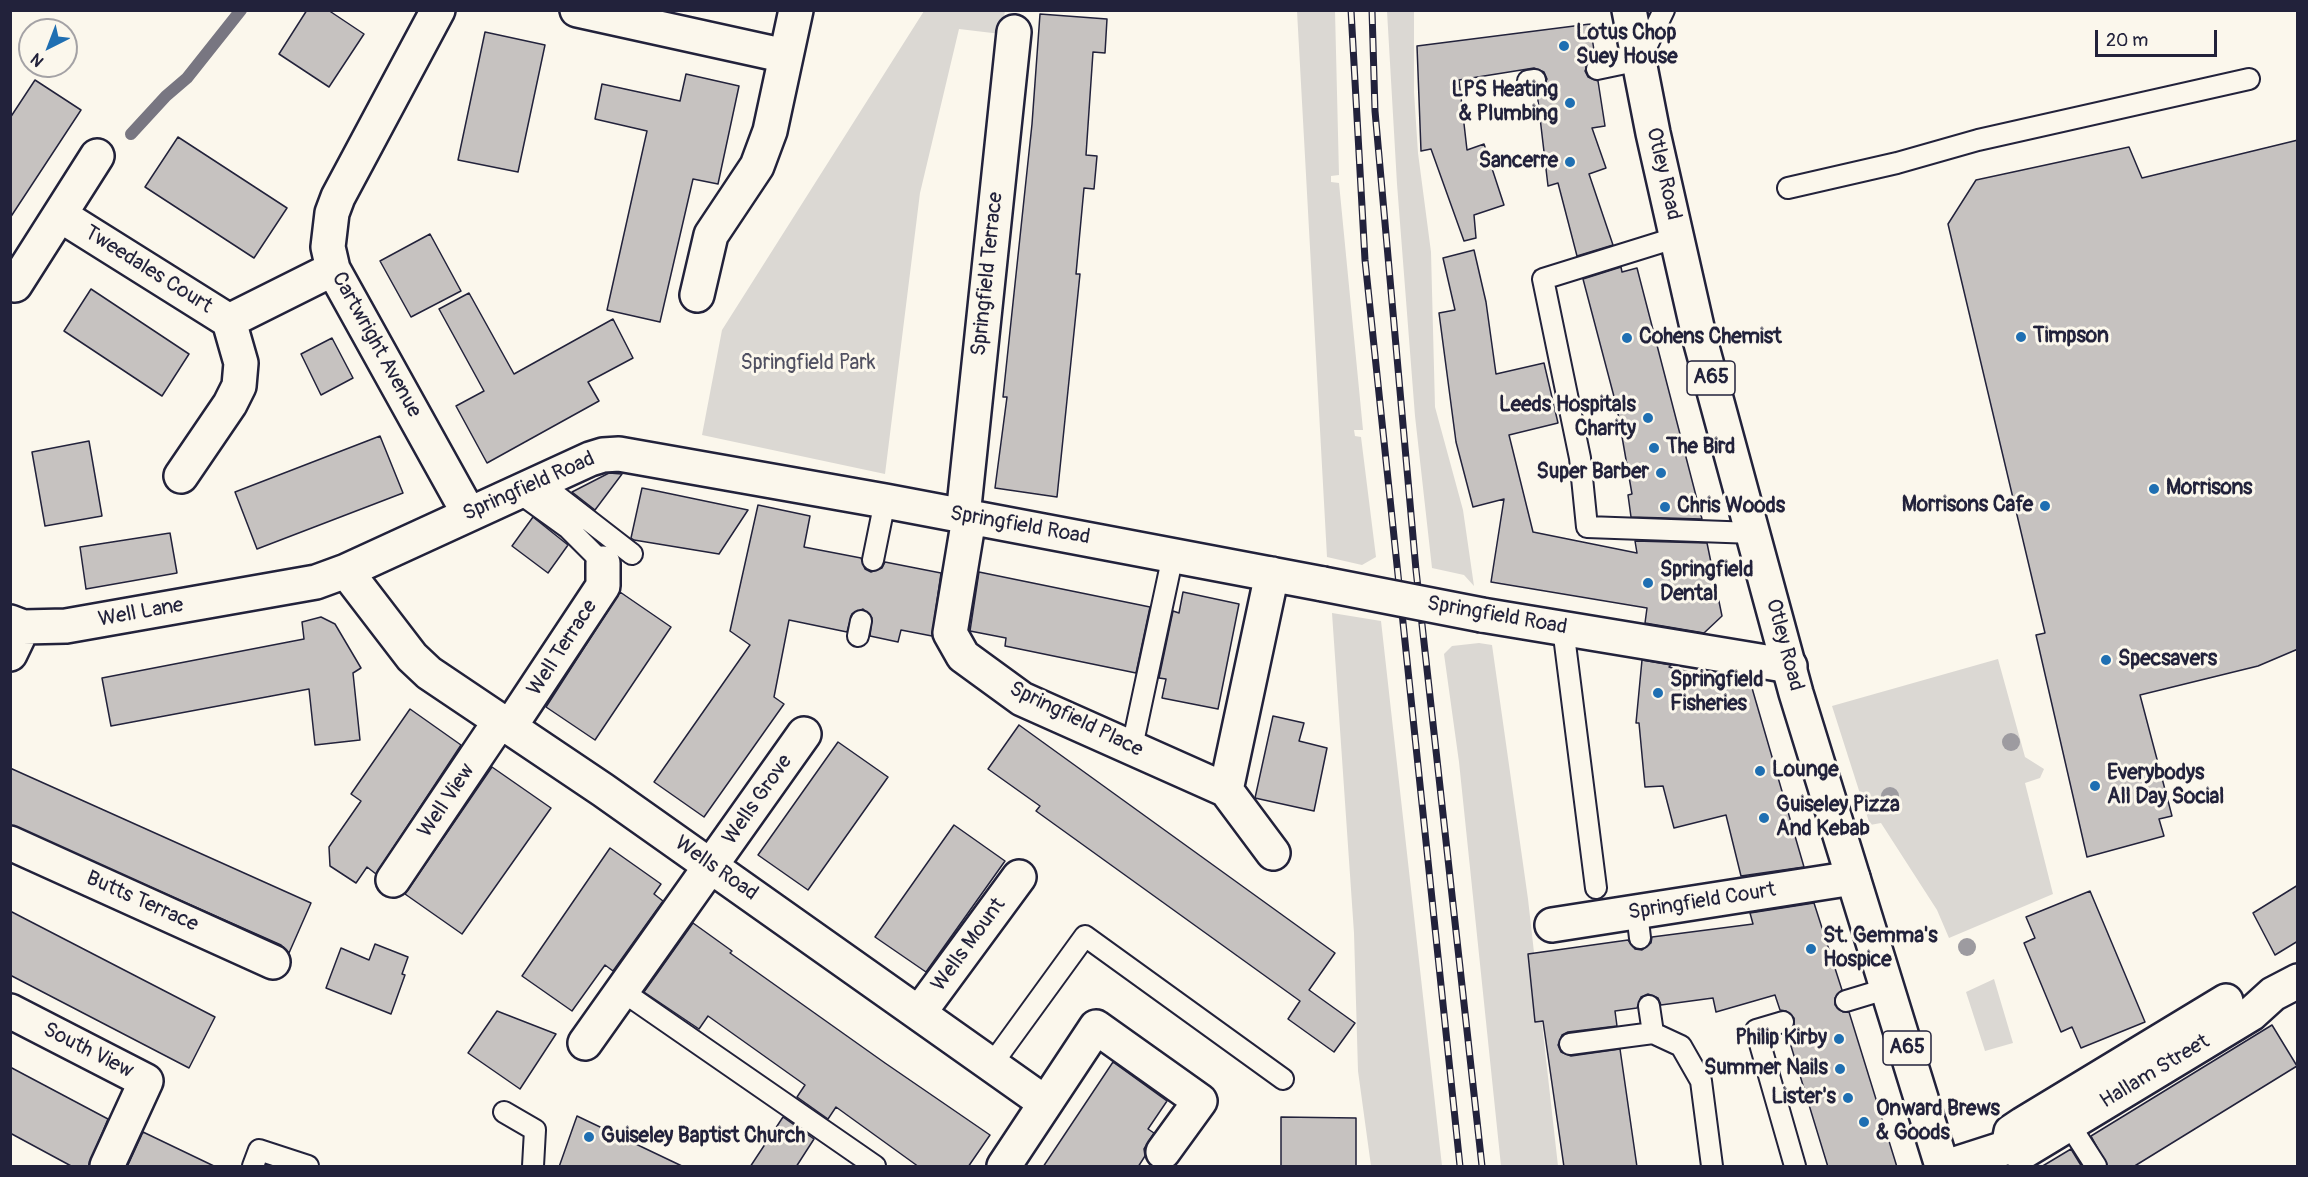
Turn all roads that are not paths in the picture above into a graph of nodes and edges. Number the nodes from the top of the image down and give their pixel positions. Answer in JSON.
{"nodes":[{"id":1,"x":438,"y":10,"type":"edge"},
{"id":2,"x":577,"y":10,"type":"edge"},
{"id":3,"x":796,"y":10,"type":"edge"},
{"id":4,"x":1629,"y":10,"type":"edge"},
{"id":5,"x":1664,"y":10,"type":"edge"},
{"id":6,"x":1014,"y":32,"type":"dead end"},
{"id":7,"x":786,"y":56,"type":"junction"},
{"id":8,"x":1640,"y":60,"type":"junction"},
{"id":9,"x":1597,"y":69,"type":"dead end"},
{"id":10,"x":2248,"y":79,"type":"dead end"},
{"id":11,"x":97,"y":156,"type":"dead end"},
{"id":12,"x":1788,"y":188,"type":"dead end"},
{"id":13,"x":60,"y":215,"type":"junction"},
{"id":14,"x":1678,"y":237,"type":"junction"},
{"id":15,"x":333,"y":269,"type":"junction"},
{"id":16,"x":15,"y":285,"type":"dead end"},
{"id":17,"x":697,"y":295,"type":"dead end"},
{"id":18,"x":229,"y":321,"type":"junction"},
{"id":19,"x":181,"y":477,"type":"dead end"},
{"id":20,"x":529,"y":487,"type":"junction"},
{"id":21,"x":885,"y":501,"type":"junction"},
{"id":22,"x":469,"y":514,"type":"junction"},
{"id":23,"x":966,"y":517,"type":"junction"},
{"id":24,"x":1754,"y":533,"type":"junction"},
{"id":25,"x":1173,"y":555,"type":"junction"},
{"id":26,"x":618,"y":558,"type":"junction"},
{"id":27,"x":873,"y":560,"type":"dead end"},
{"id":28,"x":346,"y":571,"type":"junction"},
{"id":29,"x":1272,"y":574,"type":"junction"},
{"id":30,"x":271,"y":590,"type":"joint"},
{"id":31,"x":1563,"y":628,"type":"junction"},
{"id":32,"x":14,"y":635,"type":"edge"},
{"id":33,"x":1790,"y":666,"type":"junction"},
{"id":34,"x":505,"y":725,"type":"junction"},
{"id":35,"x":804,"y":734,"type":"dead end"},
{"id":36,"x":1132,"y":747,"type":"junction"},
{"id":37,"x":1226,"y":790,"type":"junction"},
{"id":38,"x":10,"y":843,"type":"edge"},
{"id":39,"x":1273,"y":853,"type":"dead end"},
{"id":40,"x":712,"y":867,"type":"junction"},
{"id":41,"x":1019,"y":877,"type":"dead end"},
{"id":42,"x":1854,"y":878,"type":"junction"},
{"id":43,"x":393,"y":880,"type":"dead end"},
{"id":44,"x":1596,"y":888,"type":"dead end"},
{"id":45,"x":1551,"y":925,"type":"dead end"},
{"id":46,"x":273,"y":962,"type":"dead end"},
{"id":47,"x":2298,"y":981,"type":"edge"},
{"id":48,"x":1889,"y":988,"type":"junction"},
{"id":49,"x":622,"y":991,"type":"junction"},
{"id":50,"x":1846,"y":1001,"type":"dead end"},
{"id":51,"x":2226,"y":1001,"type":"dead end"},
{"id":52,"x":1649,"y":1006,"type":"dead end"},
{"id":53,"x":10,"y":1011,"type":"edge"},
{"id":54,"x":919,"y":1013,"type":"junction"},
{"id":55,"x":1783,"y":1022,"type":"dead end"},
{"id":56,"x":1653,"y":1033,"type":"junction"},
{"id":57,"x":585,"y":1043,"type":"dead end"},
{"id":58,"x":1570,"y":1044,"type":"dead end"},
{"id":59,"x":992,"y":1064,"type":"junction"},
{"id":60,"x":1283,"y":1078,"type":"dead end"},
{"id":61,"x":1044,"y":1102,"type":"junction"},
{"id":62,"x":504,"y":1112,"type":"dead end"},
{"id":63,"x":2069,"y":1124,"type":"junction"},
{"id":64,"x":2008,"y":1147,"type":"junction"},
{"id":65,"x":1163,"y":1152,"type":"dead end"},
{"id":66,"x":107,"y":1167,"type":"edge"},
{"id":67,"x":253,"y":1167,"type":"edge"},
{"id":68,"x":308,"y":1167,"type":"edge"},
{"id":69,"x":533,"y":1167,"type":"edge"},
{"id":70,"x":875,"y":1167,"type":"edge"},
{"id":71,"x":1004,"y":1167,"type":"edge"},
{"id":72,"x":1712,"y":1167,"type":"edge"},
{"id":73,"x":1795,"y":1167,"type":"edge"},
{"id":74,"x":1942,"y":1167,"type":"edge"},
{"id":75,"x":1949,"y":1167,"type":"edge"},
{"id":76,"x":2096,"y":1167,"type":"edge"}],
"edges":[{"from":1,"to":15,"type":"street","name":"Cartwright Avenue"},
{"from":2,"to":7,"type":"street"},
{"from":3,"to":7,"type":"street"},
{"from":4,"to":8,"type":"street","name":"Otley Road","number":"A65"},
{"from":5,"to":8,"type":"lane"},
{"from":6,"to":23,"type":"street","name":"Springfield Terrace"},
{"from":7,"to":17,"type":"street"},
{"from":8,"to":9,"type":"lane"},
{"from":8,"to":14,"type":"street","name":"Otley Road","number":"A65"},
{"from":10,"to":12,"type":"lane"},
{"from":11,"to":13,"type":"street","name":"Tweedales Court"},
{"from":13,"to":16,"type":"street","name":"Tweedales Court"},
{"from":13,"to":18,"type":"street","name":"Tweedales Court"},
{"from":14,"to":24,"type":"street","name":"Otley Road","number":"A65"},
{"from":14,"to":24,"type":"lane"},
{"from":15,"to":18,"type":"street","name":"Tweedales Court"},
{"from":15,"to":22,"type":"street","name":"Cartwright Avenue"},
{"from":18,"to":19,"type":"street"},
{"from":20,"to":21,"type":"street","name":"Springfield Road"},
{"from":20,"to":22,"type":"street","name":"Springfield Road"},
{"from":20,"to":26,"type":"lane"},
{"from":20,"to":26,"type":"lane"},
{"from":21,"to":23,"type":"street","name":"Springfield Road"},
{"from":21,"to":27,"type":"lane"},
{"from":22,"to":28,"type":"street","name":"Springfield Road"},
{"from":23,"to":25,"type":"street","name":"Springfield Road"},
{"from":23,"to":36,"type":"street","name":"Springfield Place"},
{"from":24,"to":33,"type":"street","name":"Otley Road","number":"A65"},
{"from":25,"to":29,"type":"street","name":"Springfield Road"},
{"from":25,"to":36,"type":"lane"},
{"from":26,"to":34,"type":"street","name":"Well Terrace"},
{"from":28,"to":30,"type":"street","name":"Springfield Road"},
{"from":28,"to":34,"type":"street","name":"Wells Road"},
{"from":29,"to":31,"type":"street","name":"Springfield Road","bridge":true},
{"from":29,"to":37,"type":"street"},
{"from":30,"to":32,"type":"street","name":"Well Lane"},
{"from":31,"to":33,"type":"street","name":"Springfield Road"},
{"from":31,"to":44,"type":"lane"},
{"from":33,"to":42,"type":"street","name":"Otley Road","number":"A65"},
{"from":34,"to":40,"type":"street","name":"Wells Road"},
{"from":34,"to":43,"type":"street","name":"Well View"},
{"from":35,"to":40,"type":"street","name":"Wells Grove"},
{"from":36,"to":37,"type":"street","name":"Springfield Place"},
{"from":37,"to":39,"type":"street","name":"Springfield Place"},
{"from":38,"to":46,"type":"street","name":"Butts Terrace"},
{"from":40,"to":49,"type":"street","name":"Wells Grove"},
{"from":40,"to":54,"type":"street","name":"Wells Road"},
{"from":41,"to":54,"type":"street","name":"Wells Mount"},
{"from":42,"to":45,"type":"street","name":"Springfield Court"},
{"from":42,"to":48,"type":"street","name":"Otley Road","number":"A65"},
{"from":47,"to":63,"type":"street","name":"Hallam Street"},
{"from":48,"to":50,"type":"lane"},
{"from":48,"to":74,"type":"street","name":"Otley Road","number":"A65"},
{"from":49,"to":57,"type":"street","name":"Wells Grove"},
{"from":49,"to":70,"type":"lane"},
{"from":51,"to":64,"type":"street","name":"Hallam Street"},
{"from":52,"to":56,"type":"lane"},
{"from":53,"to":66,"type":"street","name":"South View"},
{"from":54,"to":59,"type":"street","name":"Wells Road"},
{"from":55,"to":73,"type":"lane"},
{"from":56,"to":58,"type":"lane"},
{"from":56,"to":72,"type":"lane"},
{"from":59,"to":60,"type":"lane"},
{"from":59,"to":61,"type":"street","name":"Wells Road"},
{"from":61,"to":65,"type":"street"},
{"from":61,"to":71,"type":"street"},
{"from":62,"to":69,"type":"lane"},
{"from":63,"to":64,"type":"street","name":"Hallam Street"},
{"from":63,"to":76,"type":"lane"},
{"from":64,"to":75,"type":"street","name":"Hallam Street"},
{"from":67,"to":68,"type":"lane"}]}
